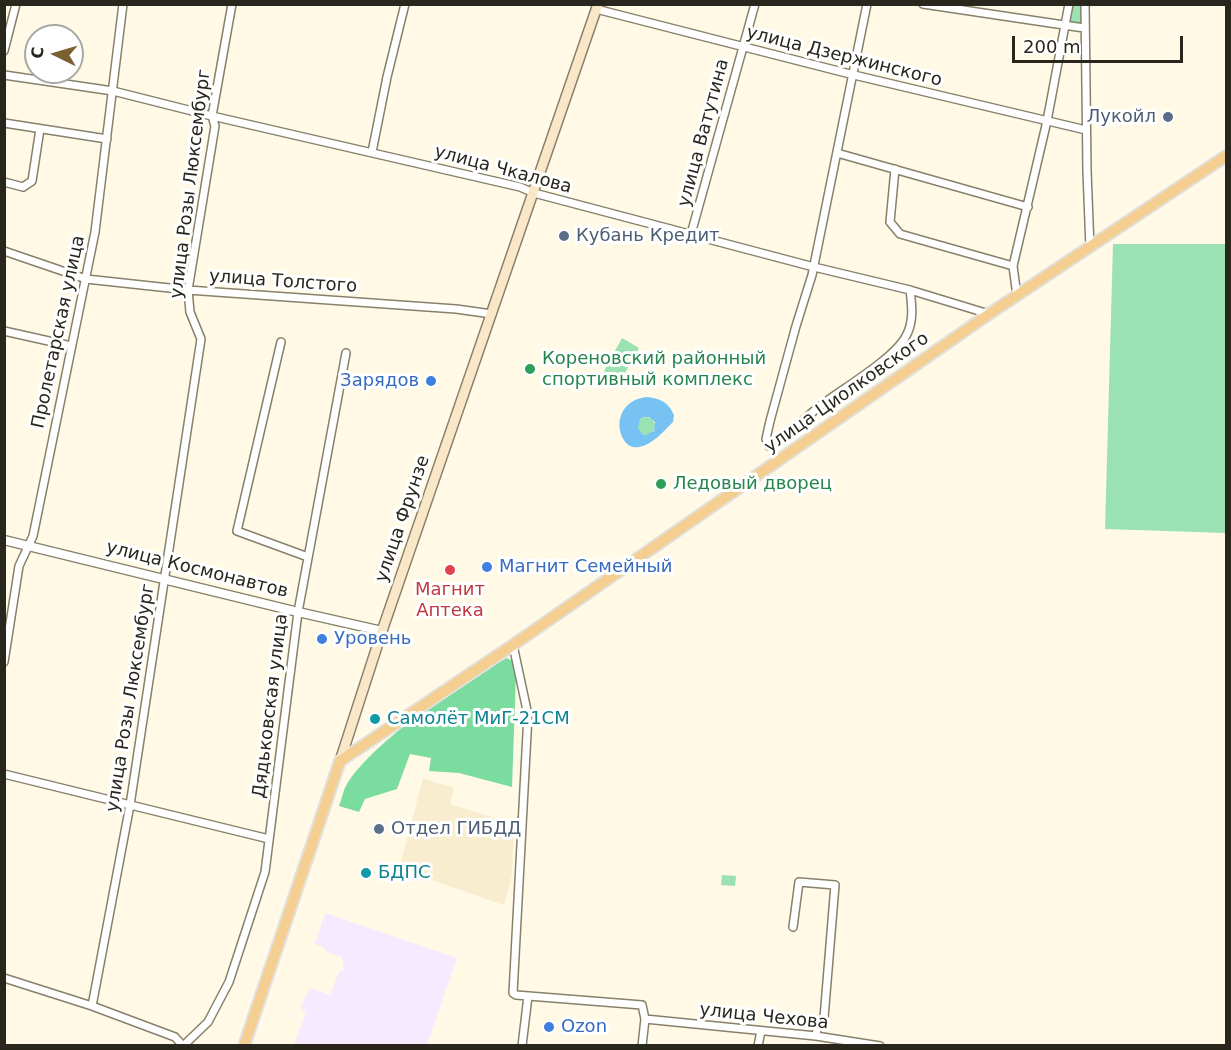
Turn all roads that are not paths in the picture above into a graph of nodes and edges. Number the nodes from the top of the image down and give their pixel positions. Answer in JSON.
{"nodes":[{"id":1,"x":16,"y":4,"type":"edge"},
{"id":2,"x":123,"y":4,"type":"edge"},
{"id":3,"x":232,"y":4,"type":"edge"},
{"id":4,"x":405,"y":4,"type":"edge"},
{"id":5,"x":755,"y":4,"type":"edge"},
{"id":6,"x":867,"y":4,"type":"edge"},
{"id":7,"x":923,"y":4,"type":"edge"},
{"id":8,"x":1069,"y":4,"type":"edge"},
{"id":9,"x":1084,"y":4,"type":"edge"},
{"id":10,"x":597,"y":7,"type":"edge"},
{"id":11,"x":1065,"y":26,"type":"junction"},
{"id":12,"x":1084,"y":28,"type":"junction"},
{"id":13,"x":742,"y":48,"type":"junction"},
{"id":14,"x":4,"y":51,"type":"edge"},
{"id":15,"x":4,"y":75,"type":"edge"},
{"id":16,"x":854,"y":75,"type":"junction"},
{"id":17,"x":113,"y":91,"type":"junction"},
{"id":18,"x":212,"y":116,"type":"junction"},
{"id":19,"x":1047,"y":121,"type":"junction"},
{"id":20,"x":4,"y":123,"type":"edge"},
{"id":21,"x":40,"y":129,"type":"junction"},
{"id":22,"x":1086,"y":130,"type":"junction"},
{"id":23,"x":107,"y":140,"type":"junction"},
{"id":24,"x":372,"y":152,"type":"junction"},
{"id":25,"x":837,"y":153,"type":"junction"},
{"id":26,"x":1227,"y":156,"type":"edge"},
{"id":27,"x":895,"y":169,"type":"junction"},
{"id":28,"x":4,"y":182,"type":"edge"},
{"id":29,"x":534,"y":193,"type":"junction"},
{"id":30,"x":1028,"y":207,"type":"junction"},
{"id":31,"x":691,"y":234,"type":"junction"},
{"id":32,"x":1090,"y":248,"type":"junction"},
{"id":33,"x":4,"y":251,"type":"edge"},
{"id":34,"x":1014,"y":266,"type":"junction"},
{"id":35,"x":814,"y":267,"type":"junction"},
{"id":36,"x":86,"y":279,"type":"junction"},
{"id":37,"x":188,"y":290,"type":"junction"},
{"id":38,"x":910,"y":290,"type":"junction"},
{"id":39,"x":1017,"y":296,"type":"junction"},
{"id":40,"x":492,"y":314,"type":"junction"},
{"id":41,"x":989,"y":314,"type":"junction"},
{"id":42,"x":4,"y":331,"type":"edge"},
{"id":43,"x":281,"y":342,"type":"dead end"},
{"id":44,"x":71,"y":346,"type":"junction"},
{"id":45,"x":346,"y":353,"type":"dead end"},
{"id":46,"x":4,"y":540,"type":"edge"},
{"id":47,"x":27,"y":545,"type":"junction"},
{"id":48,"x":308,"y":557,"type":"junction"},
{"id":49,"x":165,"y":579,"type":"junction"},
{"id":50,"x":298,"y":612,"type":"junction"},
{"id":51,"x":382,"y":631,"type":"junction"},
{"id":52,"x":513,"y":645,"type":"junction"},
{"id":53,"x":4,"y":662,"type":"edge"},
{"id":54,"x":354,"y":716,"type":"junction"},
{"id":55,"x":365,"y":744,"type":"junction"},
{"id":56,"x":340,"y":761,"type":"junction"},
{"id":57,"x":4,"y":774,"type":"edge"},
{"id":58,"x":130,"y":805,"type":"junction"},
{"id":59,"x":269,"y":839,"type":"junction"},
{"id":60,"x":793,"y":927,"type":"dead end"},
{"id":61,"x":4,"y":978,"type":"edge"},
{"id":62,"x":528,"y":996,"type":"junction"},
{"id":63,"x":92,"y":1006,"type":"junction"},
{"id":64,"x":645,"y":1020,"type":"junction"},
{"id":65,"x":761,"y":1031,"type":"junction"},
{"id":66,"x":817,"y":1037,"type":"junction"},
{"id":67,"x":874,"y":1045,"type":"edge"},
{"id":68,"x":183,"y":1046,"type":"edge"},
{"id":69,"x":244,"y":1046,"type":"edge"},
{"id":70,"x":522,"y":1046,"type":"edge"},
{"id":71,"x":642,"y":1046,"type":"edge"},
{"id":72,"x":758,"y":1046,"type":"edge"},
{"id":73,"x":817,"y":1046,"type":"edge"},
{"id":74,"x":880,"y":1046,"type":"edge"}],
"edges":[{"from":1,"to":14,"type":"street"},
{"from":2,"to":17,"type":"street","name":"Пролетарская улица"},
{"from":3,"to":18,"type":"street","name":"улица Розы Люксембург"},
{"from":4,"to":24,"type":"street"},
{"from":5,"to":13,"type":"street","name":"улица Ватутина"},
{"from":6,"to":16,"type":"street"},
{"from":7,"to":11,"type":"street"},
{"from":8,"to":11,"type":"street"},
{"from":9,"to":12,"type":"street"},
{"from":10,"to":13,"type":"street","name":"улица Дзержинского"},
{"from":10,"to":29,"type":"main road","name":"улица Фрунзе"},
{"from":11,"to":12,"type":"street"},
{"from":11,"to":19,"type":"street"},
{"from":12,"to":22,"type":"street"},
{"from":13,"to":16,"type":"street","name":"улица Дзержинского"},
{"from":13,"to":31,"type":"street","name":"улица Ватутина"},
{"from":15,"to":17,"type":"street","name":"улица Чкалова"},
{"from":16,"to":19,"type":"street","name":"улица Дзержинского"},
{"from":16,"to":25,"type":"street"},
{"from":17,"to":18,"type":"street","name":"улица Чкалова"},
{"from":17,"to":23,"type":"street","name":"Пролетарская улица"},
{"from":18,"to":24,"type":"street","name":"улица Чкалова"},
{"from":18,"to":37,"type":"street","name":"улица Розы Люксембург"},
{"from":19,"to":22,"type":"street","name":"улица Дзержинского"},
{"from":19,"to":30,"type":"street"},
{"from":20,"to":21,"type":"street"},
{"from":21,"to":23,"type":"street"},
{"from":21,"to":28,"type":"street"},
{"from":22,"to":32,"type":"street"},
{"from":23,"to":36,"type":"street","name":"Пролетарская улица"},
{"from":24,"to":29,"type":"street","name":"улица Чкалова"},
{"from":25,"to":27,"type":"street"},
{"from":25,"to":35,"type":"street"},
{"from":26,"to":32,"type":"main road","name":"улица Циолковского"},
{"from":27,"to":30,"type":"street"},
{"from":27,"to":34,"type":"street"},
{"from":29,"to":31,"type":"street","name":"улица Чкалова"},
{"from":29,"to":40,"type":"main road","name":"улица Фрунзе"},
{"from":30,"to":34,"type":"street"},
{"from":31,"to":35,"type":"street","name":"улица Чкалова"},
{"from":32,"to":39,"type":"main road","name":"улица Циолковского"},
{"from":33,"to":36,"type":"street","name":"улица Толстого"},
{"from":34,"to":39,"type":"street"},
{"from":35,"to":38,"type":"street","name":"улица Чкалова"},
{"from":35,"to":38,"type":"street"},
{"from":36,"to":37,"type":"street","name":"улица Толстого"},
{"from":36,"to":44,"type":"street","name":"Пролетарская улица"},
{"from":37,"to":40,"type":"street","name":"улица Толстого"},
{"from":37,"to":49,"type":"street","name":"улица Розы Люксембург"},
{"from":38,"to":41,"type":"street","name":"улица Чкалова"},
{"from":39,"to":41,"type":"main road","name":"улица Циолковского"},
{"from":40,"to":51,"type":"main road","name":"улица Фрунзе"},
{"from":41,"to":52,"type":"main road","name":"улица Циолковского"},
{"from":42,"to":44,"type":"street"},
{"from":43,"to":48,"type":"street"},
{"from":44,"to":47,"type":"street","name":"Пролетарская улица"},
{"from":45,"to":48,"type":"street","name":"Дядьковская улица"},
{"from":46,"to":47,"type":"street","name":"улица Космонавтов"},
{"from":47,"to":49,"type":"street","name":"улица Космонавтов"},
{"from":47,"to":53,"type":"street","name":"Пролетарская улица"},
{"from":48,"to":50,"type":"street","name":"Дядьковская улица"},
{"from":49,"to":50,"type":"street","name":"улица Космонавтов"},
{"from":49,"to":58,"type":"street","name":"улица Розы Люксембург"},
{"from":50,"to":51,"type":"street","name":"улица Космонавтов"},
{"from":50,"to":59,"type":"street","name":"Дядьковская улица"},
{"from":51,"to":54,"type":"main road","name":"улица Фрунзе"},
{"from":52,"to":55,"type":"main road","name":"улица Циолковского"},
{"from":52,"to":62,"type":"street"},
{"from":54,"to":55,"type":"main road"},
{"from":54,"to":56,"type":"main road","name":"улица Фрунзе"},
{"from":55,"to":56,"type":"main road","name":"улица Циолковского"},
{"from":56,"to":69,"type":"main road","name":"улица Фрунзе"},
{"from":57,"to":58,"type":"street"},
{"from":58,"to":59,"type":"street"},
{"from":58,"to":63,"type":"street","name":"улица Розы Люксембург"},
{"from":59,"to":68,"type":"street","name":"Дядьковская улица"},
{"from":60,"to":66,"type":"street"},
{"from":61,"to":63,"type":"street"},
{"from":62,"to":64,"type":"street"},
{"from":62,"to":70,"type":"street"},
{"from":63,"to":68,"type":"street"},
{"from":64,"to":65,"type":"street","name":"улица Чехова"},
{"from":64,"to":71,"type":"street"},
{"from":65,"to":66,"type":"street","name":"улица Чехова"},
{"from":65,"to":72,"type":"street"},
{"from":66,"to":67,"type":"street","name":"улица Чехова"},
{"from":66,"to":73,"type":"street"},
{"from":67,"to":74,"type":"street","name":"улица Чехова"}]}
